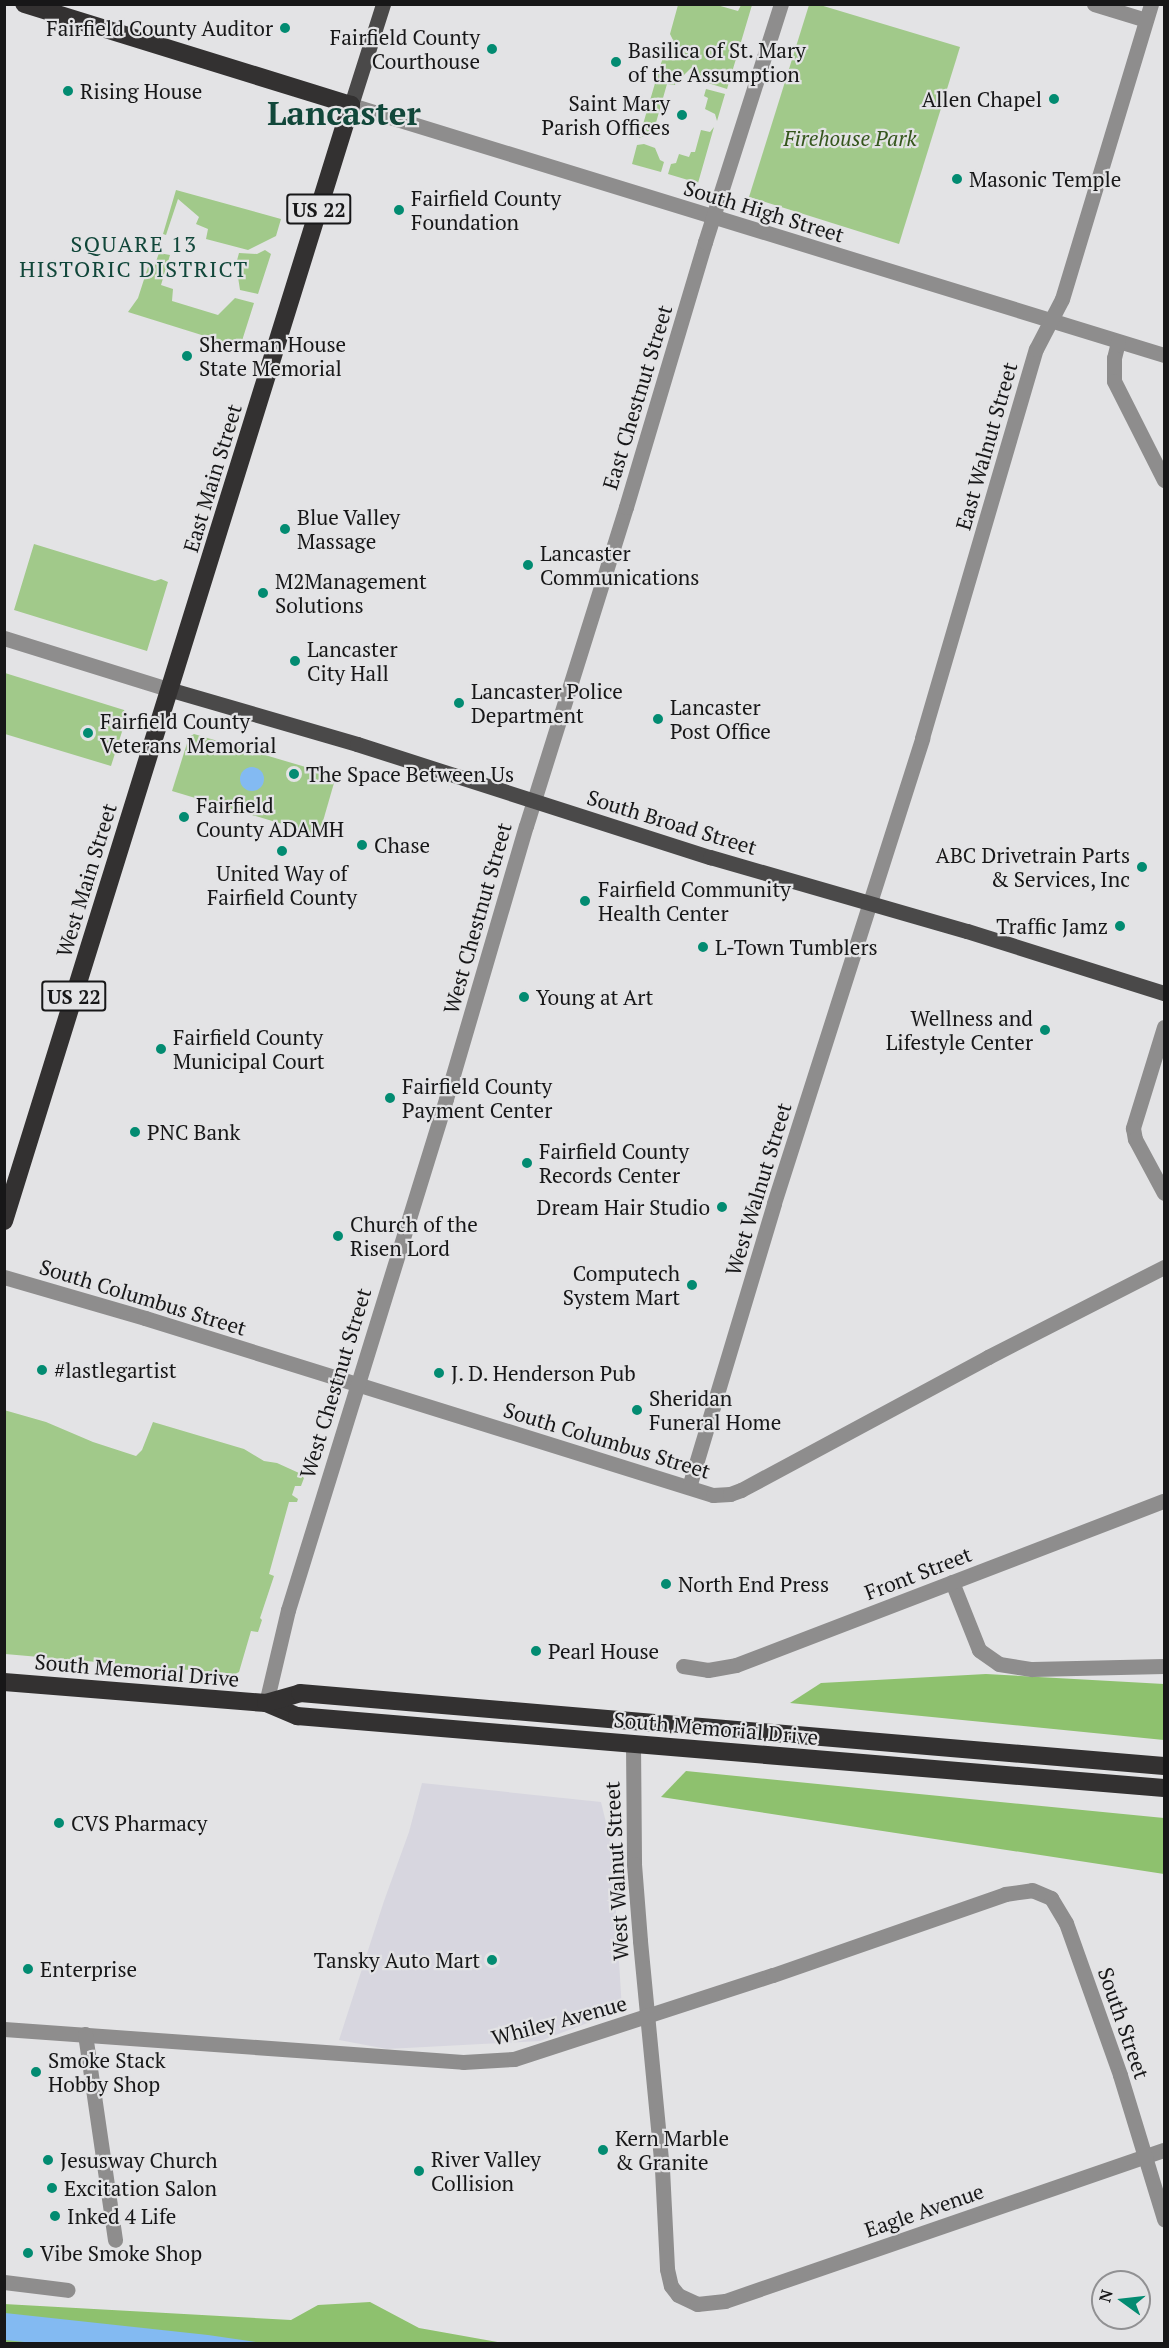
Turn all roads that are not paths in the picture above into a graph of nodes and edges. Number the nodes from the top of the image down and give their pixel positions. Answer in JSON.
{"nodes":[{"id":1,"x":24,"y":4,"type":"edge"},
{"id":2,"x":384,"y":4,"type":"edge"},
{"id":3,"x":781,"y":4,"type":"edge"},
{"id":4,"x":1094,"y":4,"type":"edge"},
{"id":5,"x":1151,"y":4,"type":"edge"},
{"id":6,"x":1146,"y":20,"type":"junction"},
{"id":7,"x":351,"y":105,"type":"junction"},
{"id":8,"x":713,"y":217,"type":"junction"},
{"id":9,"x":1051,"y":322,"type":"junction"},
{"id":10,"x":1118,"y":342,"type":"junction"},
{"id":11,"x":1164,"y":355,"type":"edge"},
{"id":12,"x":1164,"y":480,"type":"edge"},
{"id":13,"x":4,"y":638,"type":"edge"},
{"id":14,"x":168,"y":689,"type":"junction"},
{"id":15,"x":534,"y":801,"type":"junction"},
{"id":16,"x":868,"y":902,"type":"junction"},
{"id":17,"x":1164,"y":993,"type":"edge"},
{"id":18,"x":1164,"y":1027,"type":"edge"},
{"id":19,"x":1164,"y":1193,"type":"edge"},
{"id":20,"x":4,"y":1221,"type":"edge"},
{"id":21,"x":1164,"y":1267,"type":"edge"},
{"id":22,"x":4,"y":1277,"type":"edge"},
{"id":23,"x":357,"y":1384,"type":"junction"},
{"id":24,"x":689,"y":1487,"type":"junction"},
{"id":25,"x":1164,"y":1501,"type":"edge"},
{"id":26,"x":952,"y":1582,"type":"junction"},
{"id":27,"x":683,"y":1666,"type":"dead end"},
{"id":28,"x":1164,"y":1666,"type":"edge"},
{"id":29,"x":4,"y":1682,"type":"edge"},
{"id":30,"x":266,"y":1703,"type":"junction"},
{"id":31,"x":633,"y":1744,"type":"junction"},
{"id":32,"x":1164,"y":1766,"type":"edge"},
{"id":33,"x":1164,"y":1788,"type":"edge"},
{"id":34,"x":1032,"y":1890,"type":"joint"},
{"id":35,"x":647,"y":2017,"type":"junction"},
{"id":36,"x":4,"y":2029,"type":"edge"},
{"id":37,"x":85,"y":2034,"type":"junction"},
{"id":38,"x":1164,"y":2150,"type":"edge"},
{"id":39,"x":1145,"y":2156,"type":"junction"},
{"id":40,"x":1164,"y":2219,"type":"edge"},
{"id":41,"x":115,"y":2240,"type":"dead end"},
{"id":42,"x":4,"y":2282,"type":"edge"},
{"id":43,"x":68,"y":2290,"type":"dead end"},
{"id":44,"x":697,"y":2304,"type":"joint"}],
"edges":[{"from":1,"to":7,"type":"highway"},
{"from":2,"to":7,"type":"main road","name":"East Main Street","number":"US 22"},
{"from":3,"to":8,"type":"street","name":"East Chestnut Street"},
{"from":4,"to":6,"type":"street"},
{"from":5,"to":6,"type":"street","name":"East Walnut Street"},
{"from":6,"to":9,"type":"street","name":"East Walnut Street"},
{"from":7,"to":8,"type":"street","name":"South High Street"},
{"from":7,"to":14,"type":"highway","name":"East Main Street","number":"US 22"},
{"from":8,"to":9,"type":"street","name":"South High Street"},
{"from":8,"to":15,"type":"street","name":"East Chestnut Street"},
{"from":9,"to":10,"type":"street","name":"South High Street"},
{"from":9,"to":16,"type":"street","name":"East Walnut Street"},
{"from":10,"to":11,"type":"street","name":"South High Street"},
{"from":10,"to":12,"type":"street"},
{"from":13,"to":14,"type":"street"},
{"from":14,"to":15,"type":"main road","name":"South Broad Street"},
{"from":14,"to":20,"type":"highway","name":"West Main Street","number":"US 22"},
{"from":15,"to":16,"type":"main road","name":"South Broad Street"},
{"from":15,"to":23,"type":"street","name":"West Chestnut Street"},
{"from":16,"to":17,"type":"main road","name":"South Broad Street"},
{"from":16,"to":24,"type":"street","name":"West Walnut Street"},
{"from":18,"to":19,"type":"street"},
{"from":21,"to":24,"type":"street","name":"South Columbus Street"},
{"from":22,"to":23,"type":"street","name":"South Columbus Street"},
{"from":23,"to":24,"type":"street","name":"South Columbus Street"},
{"from":23,"to":30,"type":"street","name":"West Chestnut Street"},
{"from":25,"to":26,"type":"street","name":"Front Street"},
{"from":26,"to":27,"type":"street","name":"Front Street"},
{"from":26,"to":28,"type":"street"},
{"from":29,"to":30,"type":"highway","name":"South Memorial Drive"},
{"from":30,"to":31,"type":"highway","name":"South Memorial Drive"},
{"from":30,"to":32,"type":"highway","name":"South Memorial Drive"},
{"from":31,"to":33,"type":"highway","name":"South Memorial Drive"},
{"from":31,"to":35,"type":"street","name":"West Walnut Street"},
{"from":34,"to":35,"type":"street","name":"Whiley Avenue"},
{"from":34,"to":39,"type":"street","name":"South Street"},
{"from":35,"to":37,"type":"street","name":"Whiley Avenue"},
{"from":35,"to":44,"type":"street","name":"West Walnut Street"},
{"from":36,"to":37,"type":"street","name":"Whiley Avenue"},
{"from":37,"to":41,"type":"street"},
{"from":38,"to":39,"type":"street","name":"Eagle Avenue"},
{"from":39,"to":40,"type":"street","name":"South Street"},
{"from":39,"to":44,"type":"street","name":"Eagle Avenue"},
{"from":42,"to":43,"type":"street"}]}
